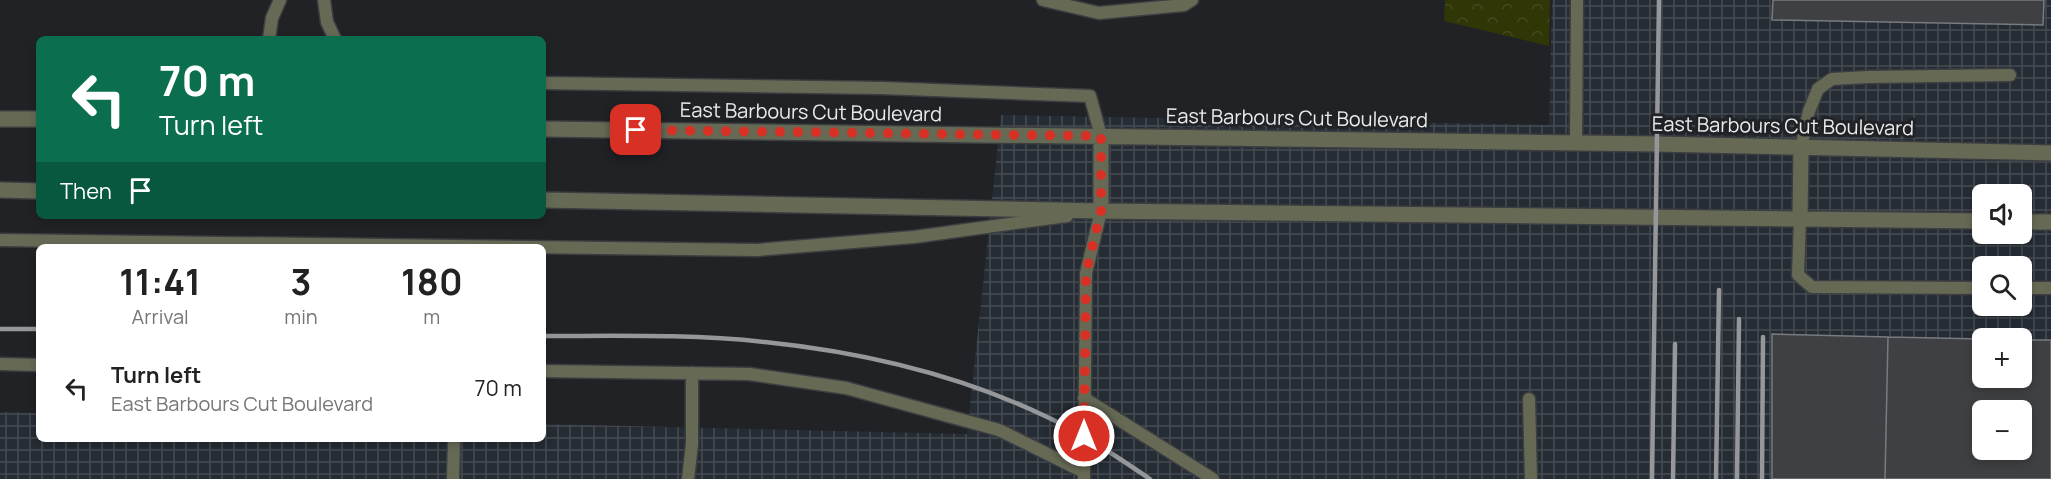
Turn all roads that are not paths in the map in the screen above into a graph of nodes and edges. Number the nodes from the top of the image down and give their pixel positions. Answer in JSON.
{"nodes":[{"id":1,"x":280,"y":0,"type":"edge"},
{"id":2,"x":324,"y":0,"type":"edge"},
{"id":3,"x":1043,"y":0,"type":"edge"},
{"id":4,"x":1192,"y":0,"type":"edge"},
{"id":5,"x":1577,"y":0,"type":"edge"},
{"id":6,"x":269,"y":36,"type":"edge"},
{"id":7,"x":334,"y":36,"type":"edge"},
{"id":8,"x":2010,"y":75,"type":"dead end"},
{"id":9,"x":546,"y":82,"type":"edge"},
{"id":10,"x":0,"y":119,"type":"edge"},
{"id":11,"x":36,"y":119,"type":"edge"},
{"id":12,"x":546,"y":129,"type":"edge"},
{"id":13,"x":1101,"y":136,"type":"junction"},
{"id":14,"x":1576,"y":143,"type":"junction"},
{"id":15,"x":1801,"y":148,"type":"junction"},
{"id":16,"x":2051,"y":153,"type":"edge"},
{"id":17,"x":0,"y":190,"type":"edge"},
{"id":18,"x":36,"y":191,"type":"edge"},
{"id":19,"x":546,"y":200,"type":"edge"},
{"id":20,"x":1101,"y":211,"type":"junction"},
{"id":21,"x":1800,"y":219,"type":"junction"},
{"id":22,"x":1972,"y":221,"type":"edge"},
{"id":23,"x":2032,"y":222,"type":"edge"},
{"id":24,"x":2051,"y":222,"type":"edge"},
{"id":25,"x":0,"y":240,"type":"edge"},
{"id":26,"x":303,"y":244,"type":"edge"},
{"id":27,"x":546,"y":247,"type":"edge"},
{"id":28,"x":1972,"y":288,"type":"edge"},
{"id":29,"x":2032,"y":288,"type":"edge"},
{"id":30,"x":2051,"y":288,"type":"edge"},
{"id":31,"x":0,"y":364,"type":"edge"},
{"id":32,"x":36,"y":365,"type":"edge"},
{"id":33,"x":546,"y":371,"type":"edge"},
{"id":34,"x":692,"y":373,"type":"junction"},
{"id":35,"x":1084,"y":398,"type":"junction"},
{"id":36,"x":1529,"y":399,"type":"dead end"},
{"id":37,"x":454,"y":442,"type":"edge"},
{"id":38,"x":1084,"y":475,"type":"edge"},
{"id":39,"x":453,"y":479,"type":"edge"},
{"id":40,"x":688,"y":479,"type":"edge"},
{"id":41,"x":1213,"y":479,"type":"edge"},
{"id":42,"x":1531,"y":479,"type":"edge"}],
"edges":[{"from":1,"to":6,"type":"lane"},
{"from":2,"to":7,"type":"lane"},
{"from":3,"to":4,"type":"lane"},
{"from":5,"to":14,"type":"lane"},
{"from":8,"to":15,"type":"lane"},
{"from":9,"to":13,"type":"lane"},
{"from":10,"to":11,"type":"street"},
{"from":12,"to":13,"type":"street","name":"East Barbours Cut Boulevard"},
{"from":13,"to":14,"type":"street","name":"East Barbours Cut Boulevard"},
{"from":13,"to":20,"type":"street"},
{"from":14,"to":15,"type":"street","name":"East Barbours Cut Boulevard"},
{"from":15,"to":16,"type":"street","name":"East Barbours Cut Boulevard"},
{"from":15,"to":21,"type":"street"},
{"from":17,"to":18,"type":"street"},
{"from":19,"to":20,"type":"street"},
{"from":20,"to":21,"type":"street"},
{"from":20,"to":27,"type":"lane"},
{"from":20,"to":35,"type":"lane"},
{"from":21,"to":22,"type":"street"},
{"from":21,"to":28,"type":"lane"},
{"from":23,"to":24,"type":"street"},
{"from":25,"to":26,"type":"lane"},
{"from":29,"to":30,"type":"lane"},
{"from":31,"to":32,"type":"lane"},
{"from":33,"to":34,"type":"lane"},
{"from":34,"to":38,"type":"lane"},
{"from":34,"to":40,"type":"lane"},
{"from":35,"to":38,"type":"lane"},
{"from":35,"to":41,"type":"lane"},
{"from":36,"to":42,"type":"lane"},
{"from":37,"to":39,"type":"lane"}]}
